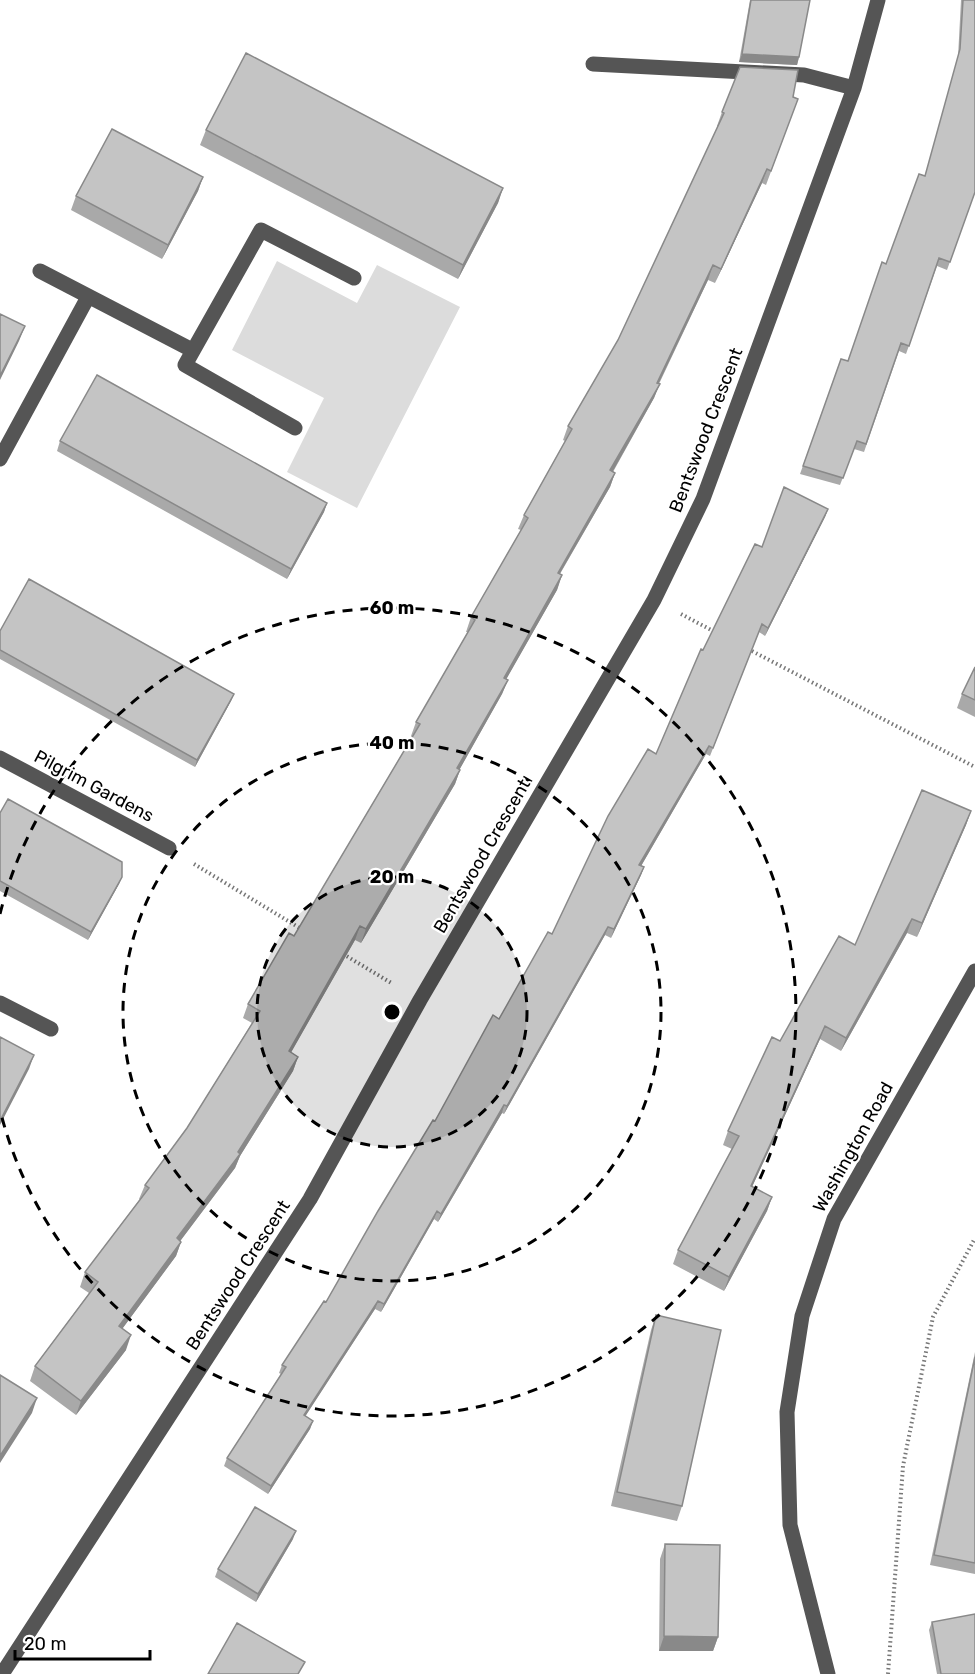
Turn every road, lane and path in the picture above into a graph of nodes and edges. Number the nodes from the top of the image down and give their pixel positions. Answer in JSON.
{"nodes":[{"id":1,"x":878,"y":0,"type":"edge"},
{"id":2,"x":593,"y":64,"type":"dead end"},
{"id":3,"x":854,"y":88,"type":"junction"},
{"id":4,"x":40,"y":271,"type":"dead end"},
{"id":5,"x":354,"y":278,"type":"dead end"},
{"id":6,"x":88,"y":297,"type":"junction"},
{"id":7,"x":192,"y":350,"type":"junction"},
{"id":8,"x":295,"y":428,"type":"dead end"},
{"id":9,"x":0,"y":459,"type":"edge"},
{"id":10,"x":654,"y":600,"type":"junction"},
{"id":11,"x":716,"y":632,"type":"edge"},
{"id":12,"x":747,"y":649,"type":"edge"},
{"id":13,"x":0,"y":758,"type":"edge"},
{"id":14,"x":975,"y":767,"type":"edge"},
{"id":15,"x":169,"y":848,"type":"joint"},
{"id":16,"x":309,"y":933,"type":"edge"},
{"id":17,"x":339,"y":952,"type":"edge"},
{"id":18,"x":975,"y":970,"type":"edge"},
{"id":19,"x":420,"y":1000,"type":"junction"},
{"id":20,"x":0,"y":1003,"type":"edge"},
{"id":21,"x":51,"y":1029,"type":"dead end"},
{"id":22,"x":975,"y":1238,"type":"edge"},
{"id":23,"x":2,"y":1674,"type":"edge"},
{"id":24,"x":828,"y":1674,"type":"edge"},
{"id":25,"x":888,"y":1674,"type":"edge"}],
"edges":[{"from":1,"to":3,"type":"street","name":"Bentswood Crescent"},
{"from":2,"to":3,"type":"street"},
{"from":3,"to":10,"type":"street","name":"Bentswood Crescent"},
{"from":4,"to":6,"type":"street"},
{"from":5,"to":7,"type":"street"},
{"from":6,"to":7,"type":"street"},
{"from":6,"to":9,"type":"street"},
{"from":7,"to":8,"type":"street"},
{"from":10,"to":11,"type":"path"},
{"from":10,"to":19,"type":"street","name":"Bentswood Crescent"},
{"from":12,"to":14,"type":"path"},
{"from":13,"to":15,"type":"street","name":"Pilgrim Gardens"},
{"from":15,"to":16,"type":"path"},
{"from":17,"to":19,"type":"path"},
{"from":18,"to":24,"type":"street","name":"Washington Road"},
{"from":19,"to":23,"type":"street","name":"Bentswood Crescent"},
{"from":20,"to":21,"type":"street"},
{"from":22,"to":25,"type":"path"}]}
